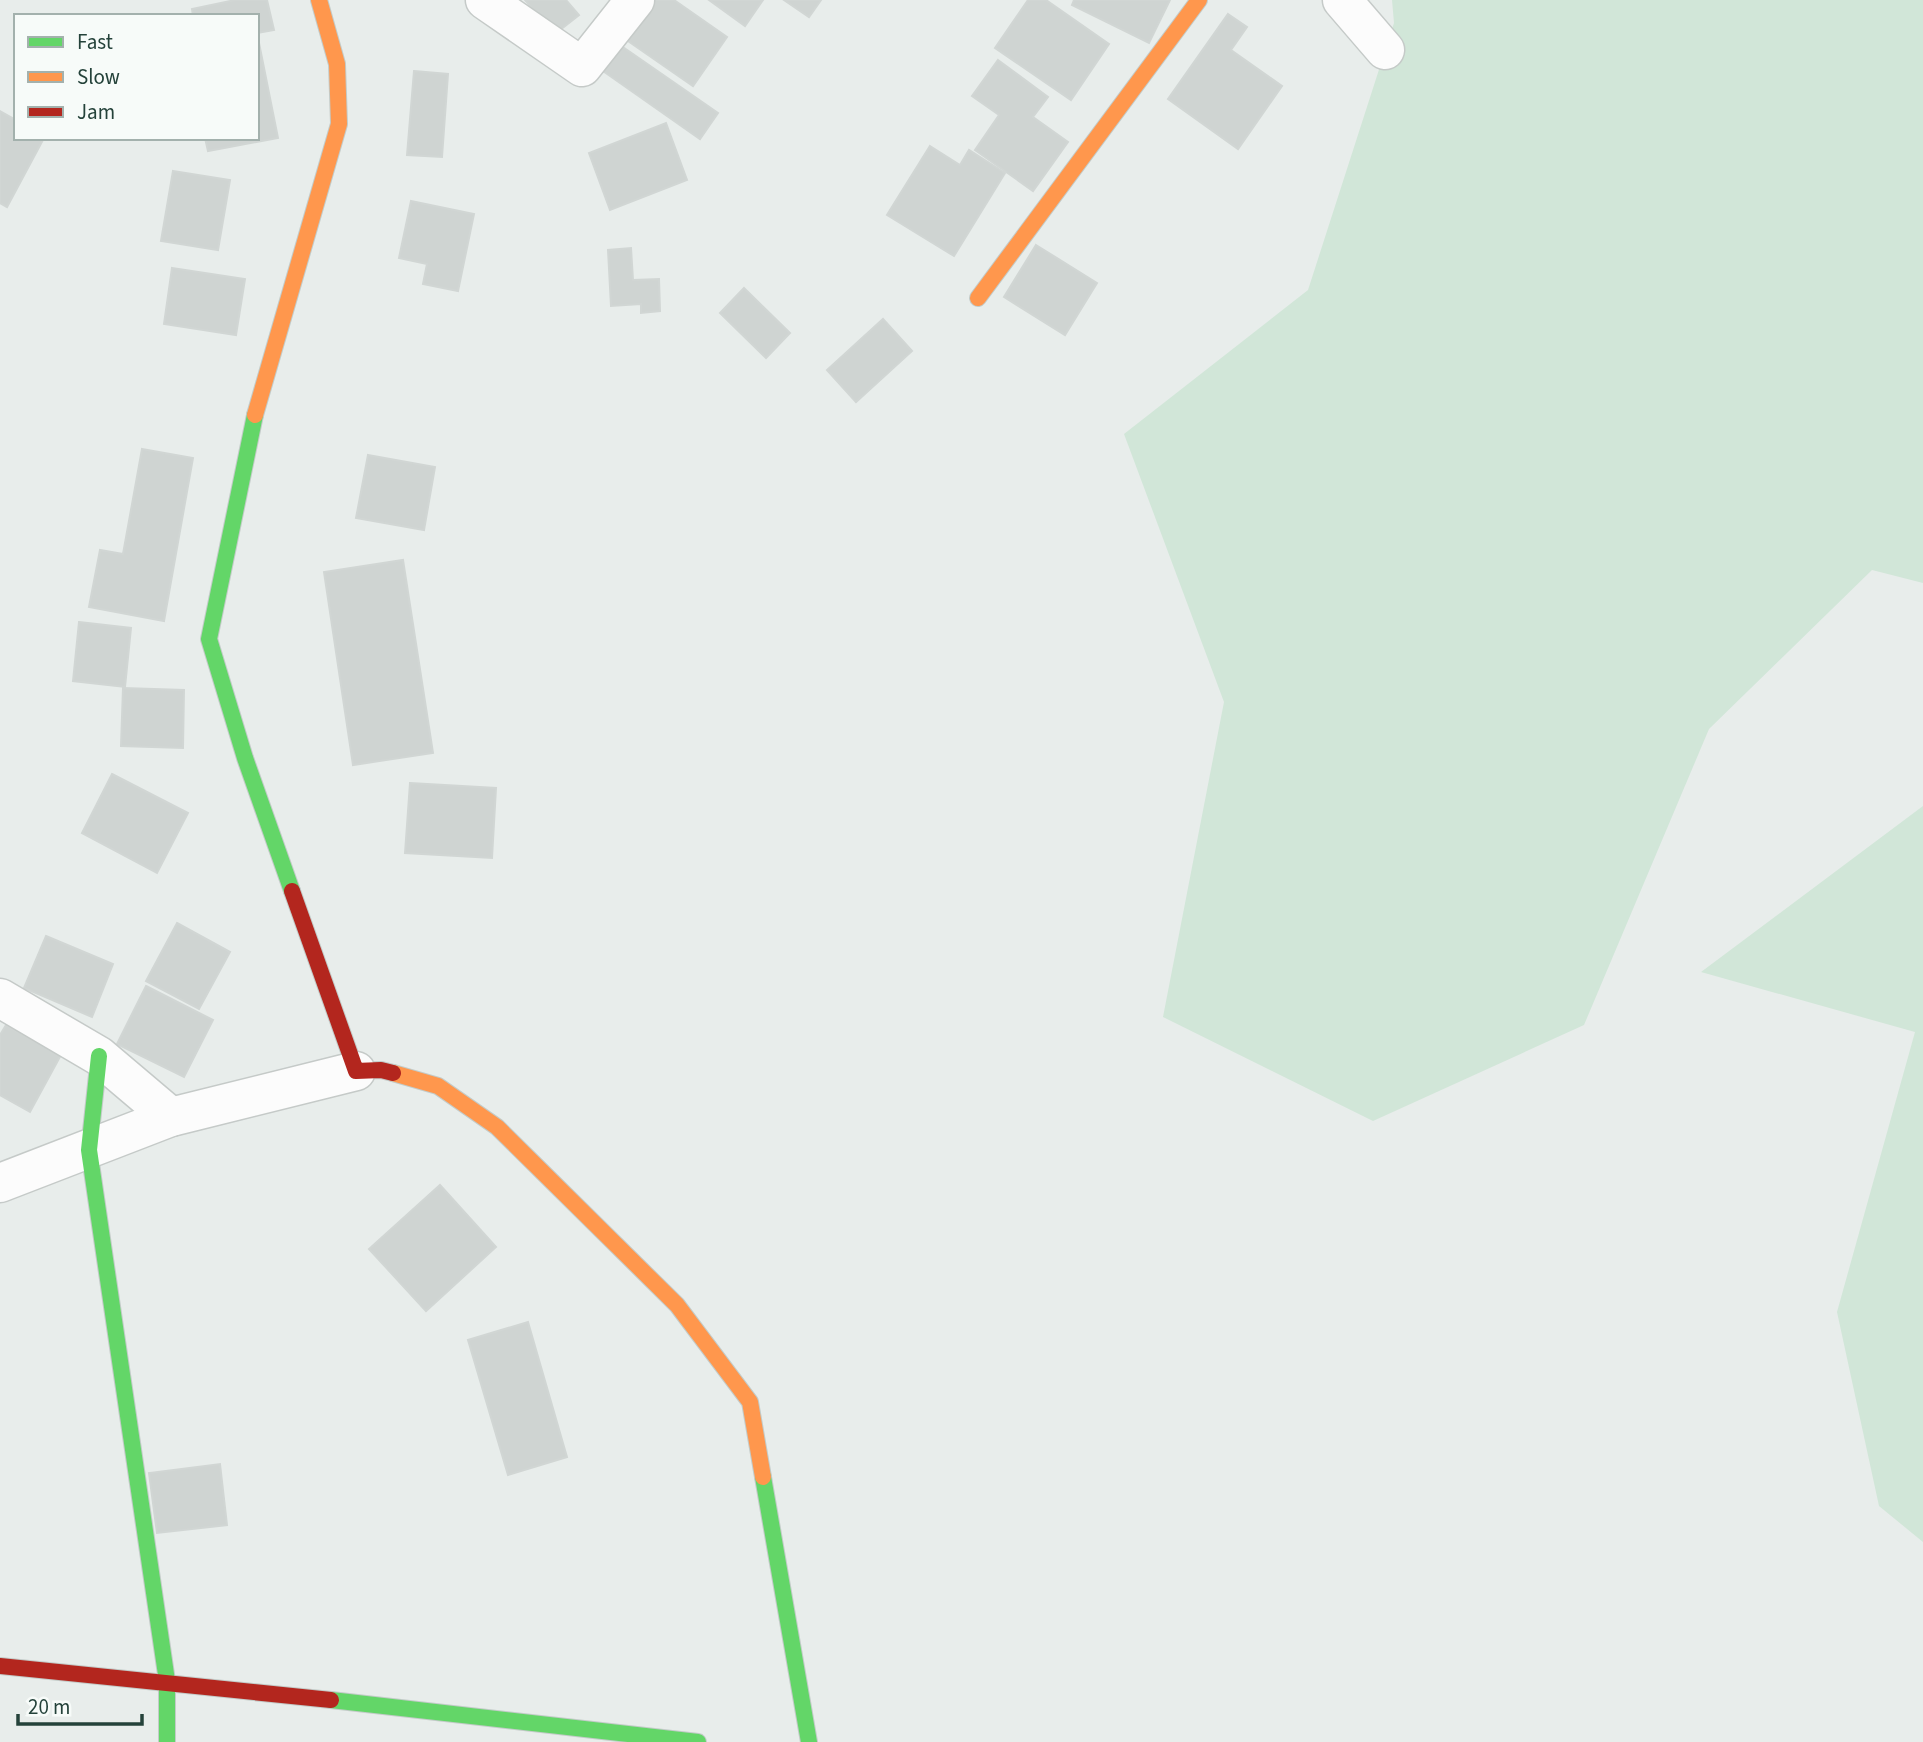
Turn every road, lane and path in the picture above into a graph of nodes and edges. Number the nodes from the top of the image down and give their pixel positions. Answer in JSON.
{"nodes":[{"id":1,"x":319,"y":0,"type":"edge"},
{"id":2,"x":485,"y":0,"type":"edge"},
{"id":3,"x":635,"y":0,"type":"edge"},
{"id":4,"x":1199,"y":0,"type":"edge"},
{"id":5,"x":1342,"y":0,"type":"edge"},
{"id":6,"x":1385,"y":50,"type":"dead end"},
{"id":7,"x":978,"y":298,"type":"dead end"},
{"id":8,"x":0,"y":998,"type":"edge"},
{"id":9,"x":99,"y":1056,"type":"junction"},
{"id":10,"x":356,"y":1071,"type":"junction"},
{"id":11,"x":171,"y":1117,"type":"junction"},
{"id":12,"x":89,"y":1150,"type":"junction"},
{"id":13,"x":0,"y":1183,"type":"edge"},
{"id":14,"x":0,"y":1666,"type":"edge"},
{"id":15,"x":167,"y":1681,"type":"junction"},
{"id":16,"x":167,"y":1742,"type":"edge"},
{"id":17,"x":698,"y":1742,"type":"edge"},
{"id":18,"x":809,"y":1742,"type":"edge"}],
"edges":[{"from":1,"to":10,"type":"street"},
{"from":2,"to":3,"type":"street"},
{"from":4,"to":7,"type":"street"},
{"from":5,"to":6,"type":"street"},
{"from":8,"to":9,"type":"street"},
{"from":9,"to":11,"type":"street"},
{"from":9,"to":12,"type":"street"},
{"from":10,"to":11,"type":"street"},
{"from":10,"to":18,"type":"street"},
{"from":11,"to":12,"type":"street"},
{"from":12,"to":13,"type":"street"},
{"from":12,"to":15,"type":"street"},
{"from":14,"to":15,"type":"street"},
{"from":15,"to":16,"type":"street"},
{"from":15,"to":17,"type":"street"}]}
